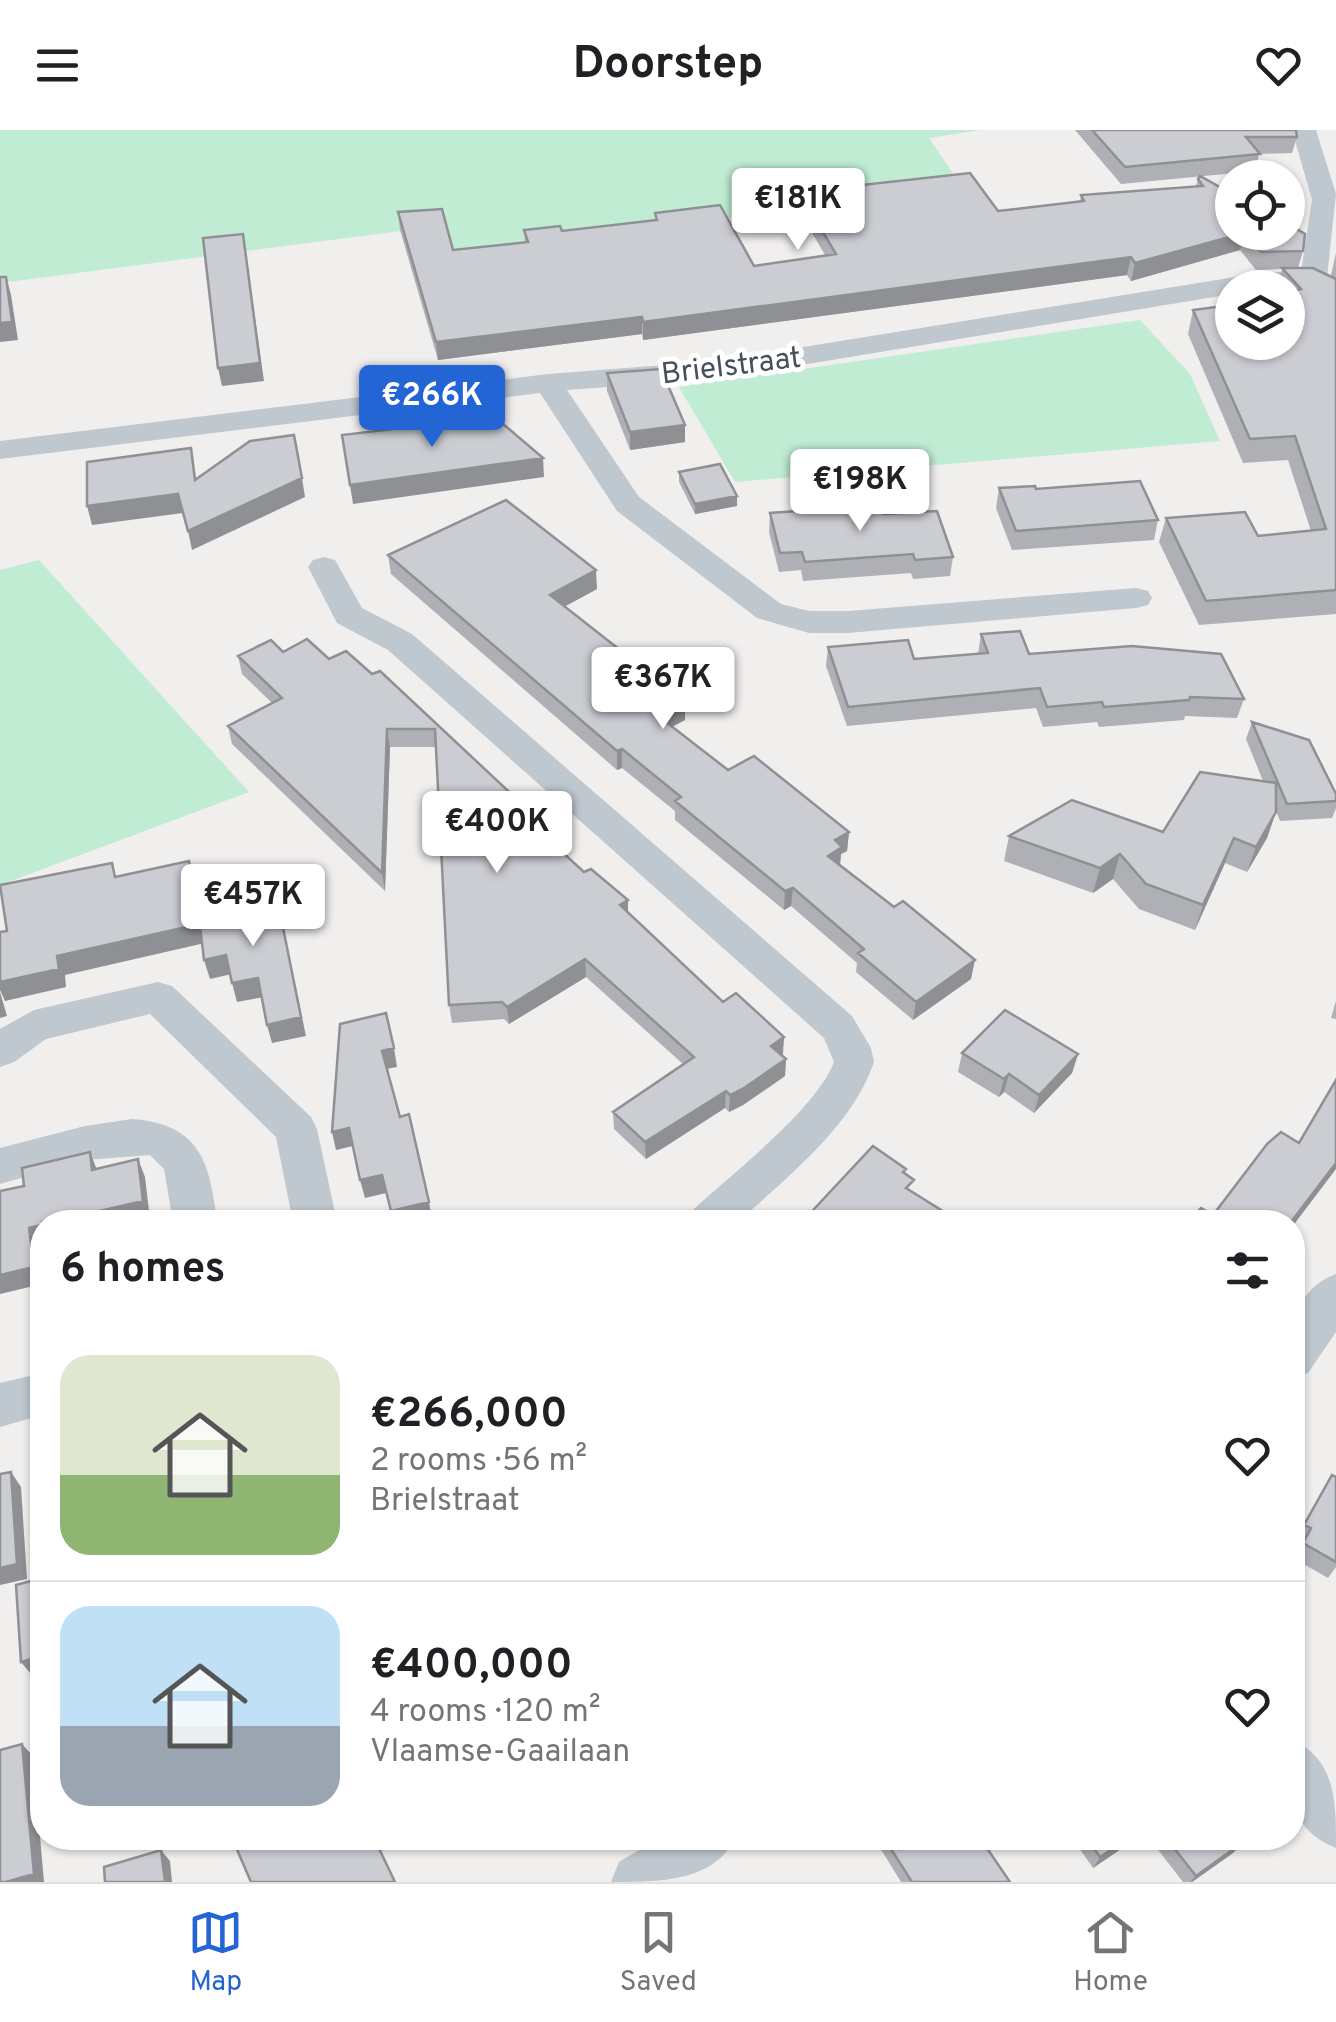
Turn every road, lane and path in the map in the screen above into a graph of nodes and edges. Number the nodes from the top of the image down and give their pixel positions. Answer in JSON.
{"nodes":[{"id":1,"x":1304,"y":130,"type":"edge"},
{"id":2,"x":1325,"y":287,"type":"edge"},
{"id":3,"x":548,"y":384,"type":"junction"},
{"id":4,"x":0,"y":450,"type":"edge"},
{"id":5,"x":324,"y":567,"type":"dead end"},
{"id":6,"x":1136,"y":598,"type":"dead end"},
{"id":7,"x":0,"y":1051,"type":"edge"},
{"id":8,"x":0,"y":1166,"type":"edge"},
{"id":9,"x":193,"y":1210,"type":"edge"},
{"id":10,"x":313,"y":1210,"type":"edge"},
{"id":11,"x":721,"y":1210,"type":"edge"},
{"id":12,"x":1336,"y":1294,"type":"edge"},
{"id":13,"x":1305,"y":1339,"type":"edge"},
{"id":14,"x":30,"y":1397,"type":"edge"},
{"id":15,"x":0,"y":1404,"type":"edge"},
{"id":16,"x":1305,"y":1782,"type":"edge"},
{"id":17,"x":1336,"y":1820,"type":"edge"},
{"id":18,"x":689,"y":1850,"type":"edge"},
{"id":19,"x":639,"y":1882,"type":"edge"}],
"edges":[{"from":1,"to":2,"type":"street"},
{"from":2,"to":3,"type":"street","name":"Brielstraat"},
{"from":3,"to":4,"type":"street","name":"Brielstraat"},
{"from":3,"to":6,"type":"street"},
{"from":5,"to":11,"type":"street"},
{"from":7,"to":10,"type":"street"},
{"from":8,"to":9,"type":"street"},
{"from":12,"to":13,"type":"street"},
{"from":14,"to":15,"type":"street"},
{"from":16,"to":17,"type":"street"},
{"from":18,"to":19,"type":"street"}]}
